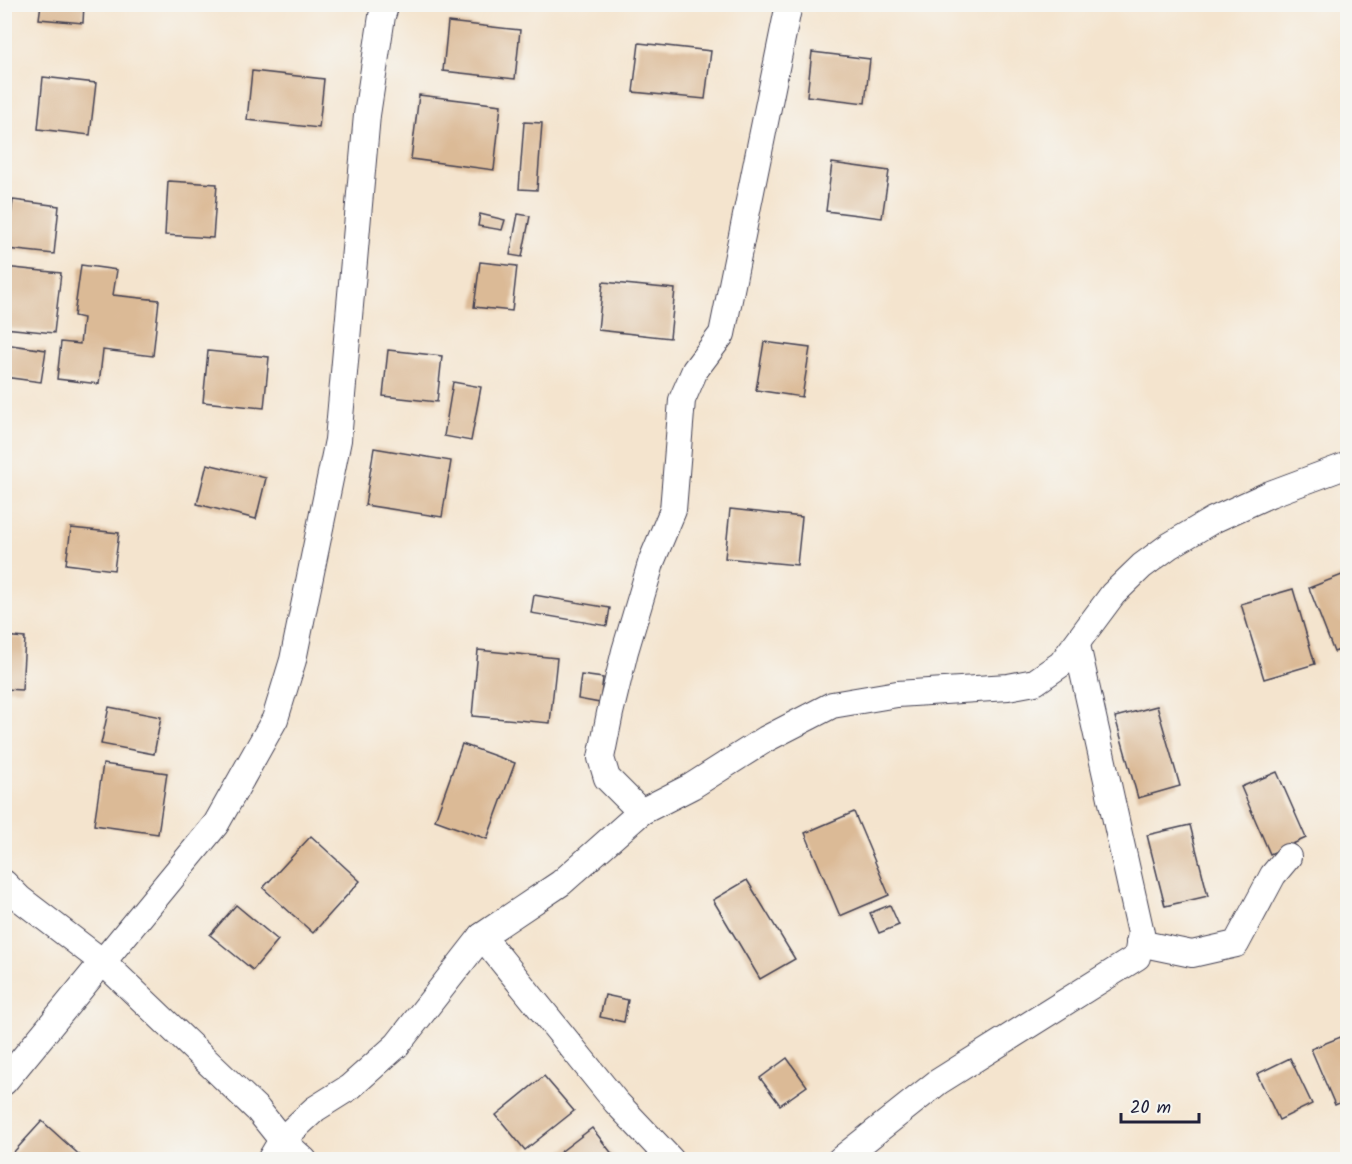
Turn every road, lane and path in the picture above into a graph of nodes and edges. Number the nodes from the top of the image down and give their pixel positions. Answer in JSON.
{"nodes":[{"id":1,"x":386,"y":4,"type":"edge"},
{"id":2,"x":789,"y":4,"type":"edge"},
{"id":3,"x":1347,"y":465,"type":"edge"},
{"id":4,"x":1077,"y":645,"type":"junction"},
{"id":5,"x":641,"y":812,"type":"junction"},
{"id":6,"x":1288,"y":857,"type":"dead end"},
{"id":7,"x":4,"y":883,"type":"edge"},
{"id":8,"x":482,"y":936,"type":"junction"},
{"id":9,"x":1139,"y":943,"type":"junction"},
{"id":10,"x":104,"y":963,"type":"junction"},
{"id":11,"x":4,"y":1082,"type":"edge"},
{"id":12,"x":276,"y":1150,"type":"edge"},
{"id":13,"x":304,"y":1160,"type":"edge"},
{"id":14,"x":671,"y":1160,"type":"edge"},
{"id":15,"x":840,"y":1160,"type":"edge"}],
"edges":[{"from":1,"to":10,"type":"street"},
{"from":2,"to":5,"type":"street"},
{"from":3,"to":4,"type":"street"},
{"from":4,"to":5,"type":"street"},
{"from":4,"to":9,"type":"street"},
{"from":5,"to":8,"type":"street"},
{"from":6,"to":9,"type":"street"},
{"from":7,"to":10,"type":"street"},
{"from":8,"to":12,"type":"street"},
{"from":8,"to":14,"type":"street"},
{"from":9,"to":15,"type":"street"},
{"from":10,"to":11,"type":"street"},
{"from":10,"to":12,"type":"street"},
{"from":12,"to":13,"type":"street"}]}
